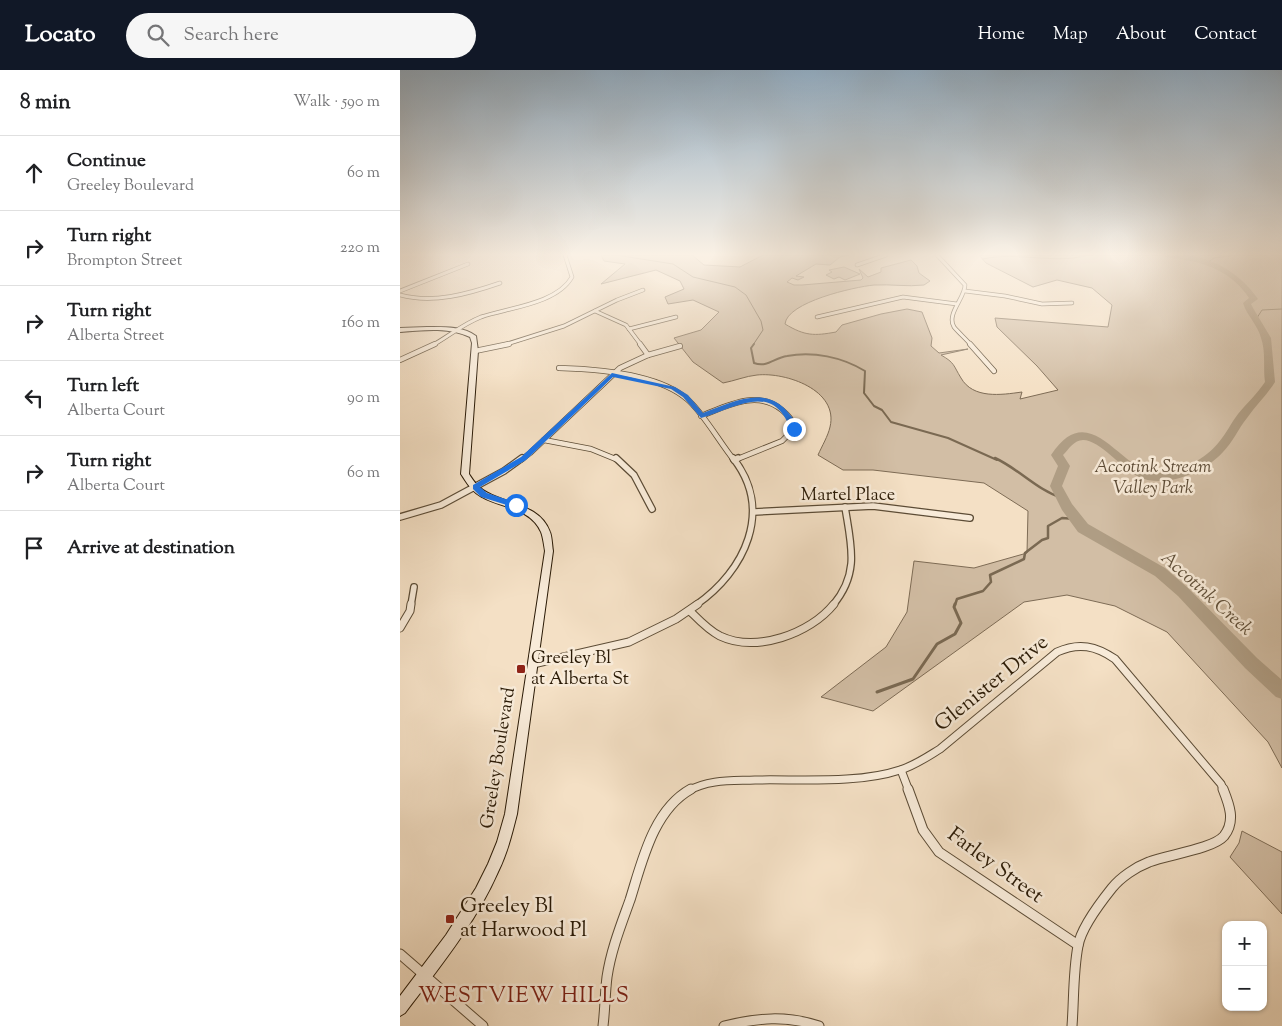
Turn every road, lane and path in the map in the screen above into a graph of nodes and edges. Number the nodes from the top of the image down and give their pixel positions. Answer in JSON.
{"nodes":[{"id":1,"x":536,"y":300,"type":"edge"},
{"id":2,"x":618,"y":300,"type":"edge"},
{"id":3,"x":887,"y":300,"type":"edge"},
{"id":4,"x":929,"y":300,"type":"edge"},
{"id":5,"x":960,"y":300,"type":"edge"},
{"id":6,"x":1022,"y":300,"type":"edge"},
{"id":7,"x":1072,"y":303,"type":"dead end"},
{"id":8,"x":957,"y":304,"type":"junction"},
{"id":9,"x":595,"y":311,"type":"junction"},
{"id":10,"x":676,"y":317,"type":"dead end"},
{"id":11,"x":817,"y":317,"type":"dead end"},
{"id":12,"x":629,"y":329,"type":"junction"},
{"id":13,"x":400,"y":330,"type":"edge"},
{"id":14,"x":455,"y":331,"type":"junction"},
{"id":15,"x":680,"y":346,"type":"dead end"},
{"id":16,"x":475,"y":351,"type":"junction"},
{"id":17,"x":648,"y":355,"type":"junction"},
{"id":18,"x":400,"y":360,"type":"edge"},
{"id":19,"x":560,"y":368,"type":"dead end"},
{"id":20,"x":994,"y":371,"type":"dead end"},
{"id":21,"x":612,"y":375,"type":"junction"},
{"id":22,"x":701,"y":416,"type":"junction"},
{"id":23,"x":544,"y":440,"type":"junction"},
{"id":24,"x":734,"y":460,"type":"junction"},
{"id":25,"x":475,"y":487,"type":"junction"},
{"id":26,"x":845,"y":507,"type":"junction"},
{"id":27,"x":652,"y":509,"type":"dead end"},
{"id":28,"x":754,"y":512,"type":"junction"},
{"id":29,"x":400,"y":517,"type":"edge"},
{"id":30,"x":970,"y":518,"type":"dead end"},
{"id":31,"x":414,"y":587,"type":"dead end"},
{"id":32,"x":690,"y":611,"type":"junction"},
{"id":33,"x":400,"y":628,"type":"edge"},
{"id":34,"x":533,"y":664,"type":"junction"},
{"id":35,"x":900,"y":770,"type":"junction"},
{"id":36,"x":1078,"y":945,"type":"junction"},
{"id":37,"x":400,"y":954,"type":"edge"},
{"id":38,"x":424,"y":976,"type":"junction"},
{"id":39,"x":400,"y":1008,"type":"edge"},
{"id":40,"x":483,"y":1026,"type":"edge"},
{"id":41,"x":603,"y":1026,"type":"edge"},
{"id":42,"x":724,"y":1026,"type":"edge"},
{"id":43,"x":820,"y":1026,"type":"edge"},
{"id":44,"x":1072,"y":1026,"type":"edge"}],
"edges":[{"from":1,"to":14,"type":"street"},
{"from":2,"to":9,"type":"street"},
{"from":3,"to":11,"type":"street"},
{"from":4,"to":8,"type":"street"},
{"from":5,"to":8,"type":"street"},
{"from":6,"to":7,"type":"street"},
{"from":8,"to":20,"type":"street"},
{"from":9,"to":12,"type":"street"},
{"from":9,"to":16,"type":"street"},
{"from":10,"to":12,"type":"street"},
{"from":12,"to":17,"type":"street"},
{"from":13,"to":14,"type":"street"},
{"from":14,"to":16,"type":"street"},
{"from":14,"to":18,"type":"street"},
{"from":15,"to":17,"type":"street"},
{"from":16,"to":25,"type":"street"},
{"from":17,"to":21,"type":"street"},
{"from":19,"to":21,"type":"street"},
{"from":21,"to":22,"type":"street"},
{"from":21,"to":23,"type":"street"},
{"from":22,"to":24,"type":"street"},
{"from":22,"to":24,"type":"street"},
{"from":23,"to":25,"type":"street"},
{"from":23,"to":27,"type":"street"},
{"from":24,"to":28,"type":"street"},
{"from":25,"to":29,"type":"street"},
{"from":25,"to":34,"type":"street","name":"Greeley Boulevard"},
{"from":26,"to":28,"type":"street","name":"Martel Place"},
{"from":26,"to":30,"type":"street","name":"Martel Place"},
{"from":26,"to":32,"type":"street"},
{"from":28,"to":32,"type":"street"},
{"from":31,"to":33,"type":"street"},
{"from":32,"to":34,"type":"street"},
{"from":34,"to":38,"type":"street","name":"Greeley Boulevard"},
{"from":35,"to":36,"type":"street","name":"Farley Street"},
{"from":35,"to":36,"type":"street","name":"Glenister Drive"},
{"from":35,"to":41,"type":"street","name":"Glenister Drive"},
{"from":36,"to":44,"type":"street","name":"Glenister Drive"},
{"from":37,"to":38,"type":"street"},
{"from":38,"to":39,"type":"street","name":"Greeley Boulevard"},
{"from":38,"to":40,"type":"street"},
{"from":42,"to":43,"type":"street"}]}
